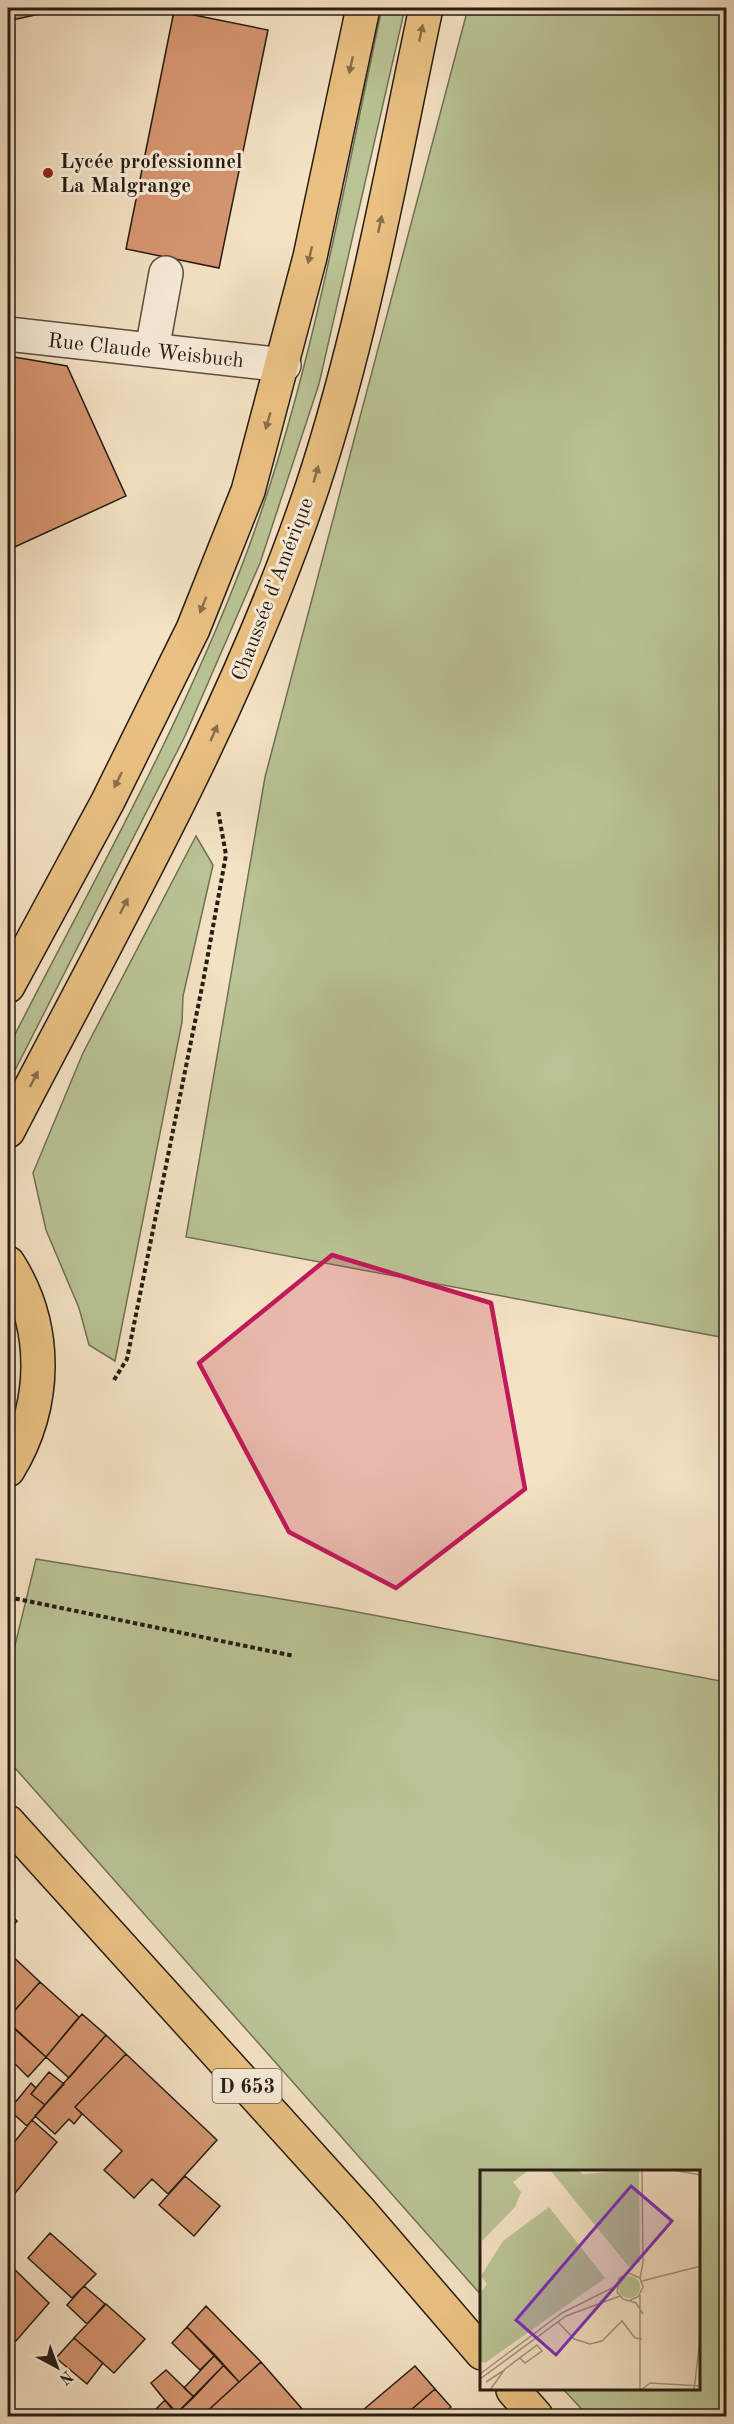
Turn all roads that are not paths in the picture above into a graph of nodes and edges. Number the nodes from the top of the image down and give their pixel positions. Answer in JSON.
{"nodes":[{"id":1,"x":363,"y":8,"type":"edge"},
{"id":2,"x":426,"y":8,"type":"edge"},
{"id":3,"x":166,"y":273,"type":"dead end"},
{"id":4,"x":8,"y":334,"type":"edge"},
{"id":5,"x":152,"y":350,"type":"junction"},
{"id":6,"x":284,"y":365,"type":"junction"},
{"id":7,"x":8,"y":986,"type":"edge"},
{"id":8,"x":8,"y":1131,"type":"edge"},
{"id":9,"x":8,"y":1263,"type":"edge"},
{"id":10,"x":8,"y":1470,"type":"edge"},
{"id":11,"x":8,"y":1822,"type":"edge"},
{"id":12,"x":480,"y":2352,"type":"edge"},
{"id":13,"x":514,"y":2391,"type":"edge"},
{"id":14,"x":536,"y":2416,"type":"edge"}],
"edges":[{"from":1,"to":6,"type":"main road","one_way":true},
{"from":8,"to":2,"type":"main road","name":"Chaussée d'Amérique","one_way":true},
{"from":3,"to":5,"type":"street"},
{"from":4,"to":5,"type":"street","name":"Rue Claude Weisbuch"},
{"from":5,"to":6,"type":"street","name":"Rue Claude Weisbuch"},
{"from":6,"to":7,"type":"main road","one_way":true},
{"from":9,"to":10,"type":"main road"},
{"from":11,"to":12,"type":"main road","number":"D 653"},
{"from":13,"to":14,"type":"main road"}]}
